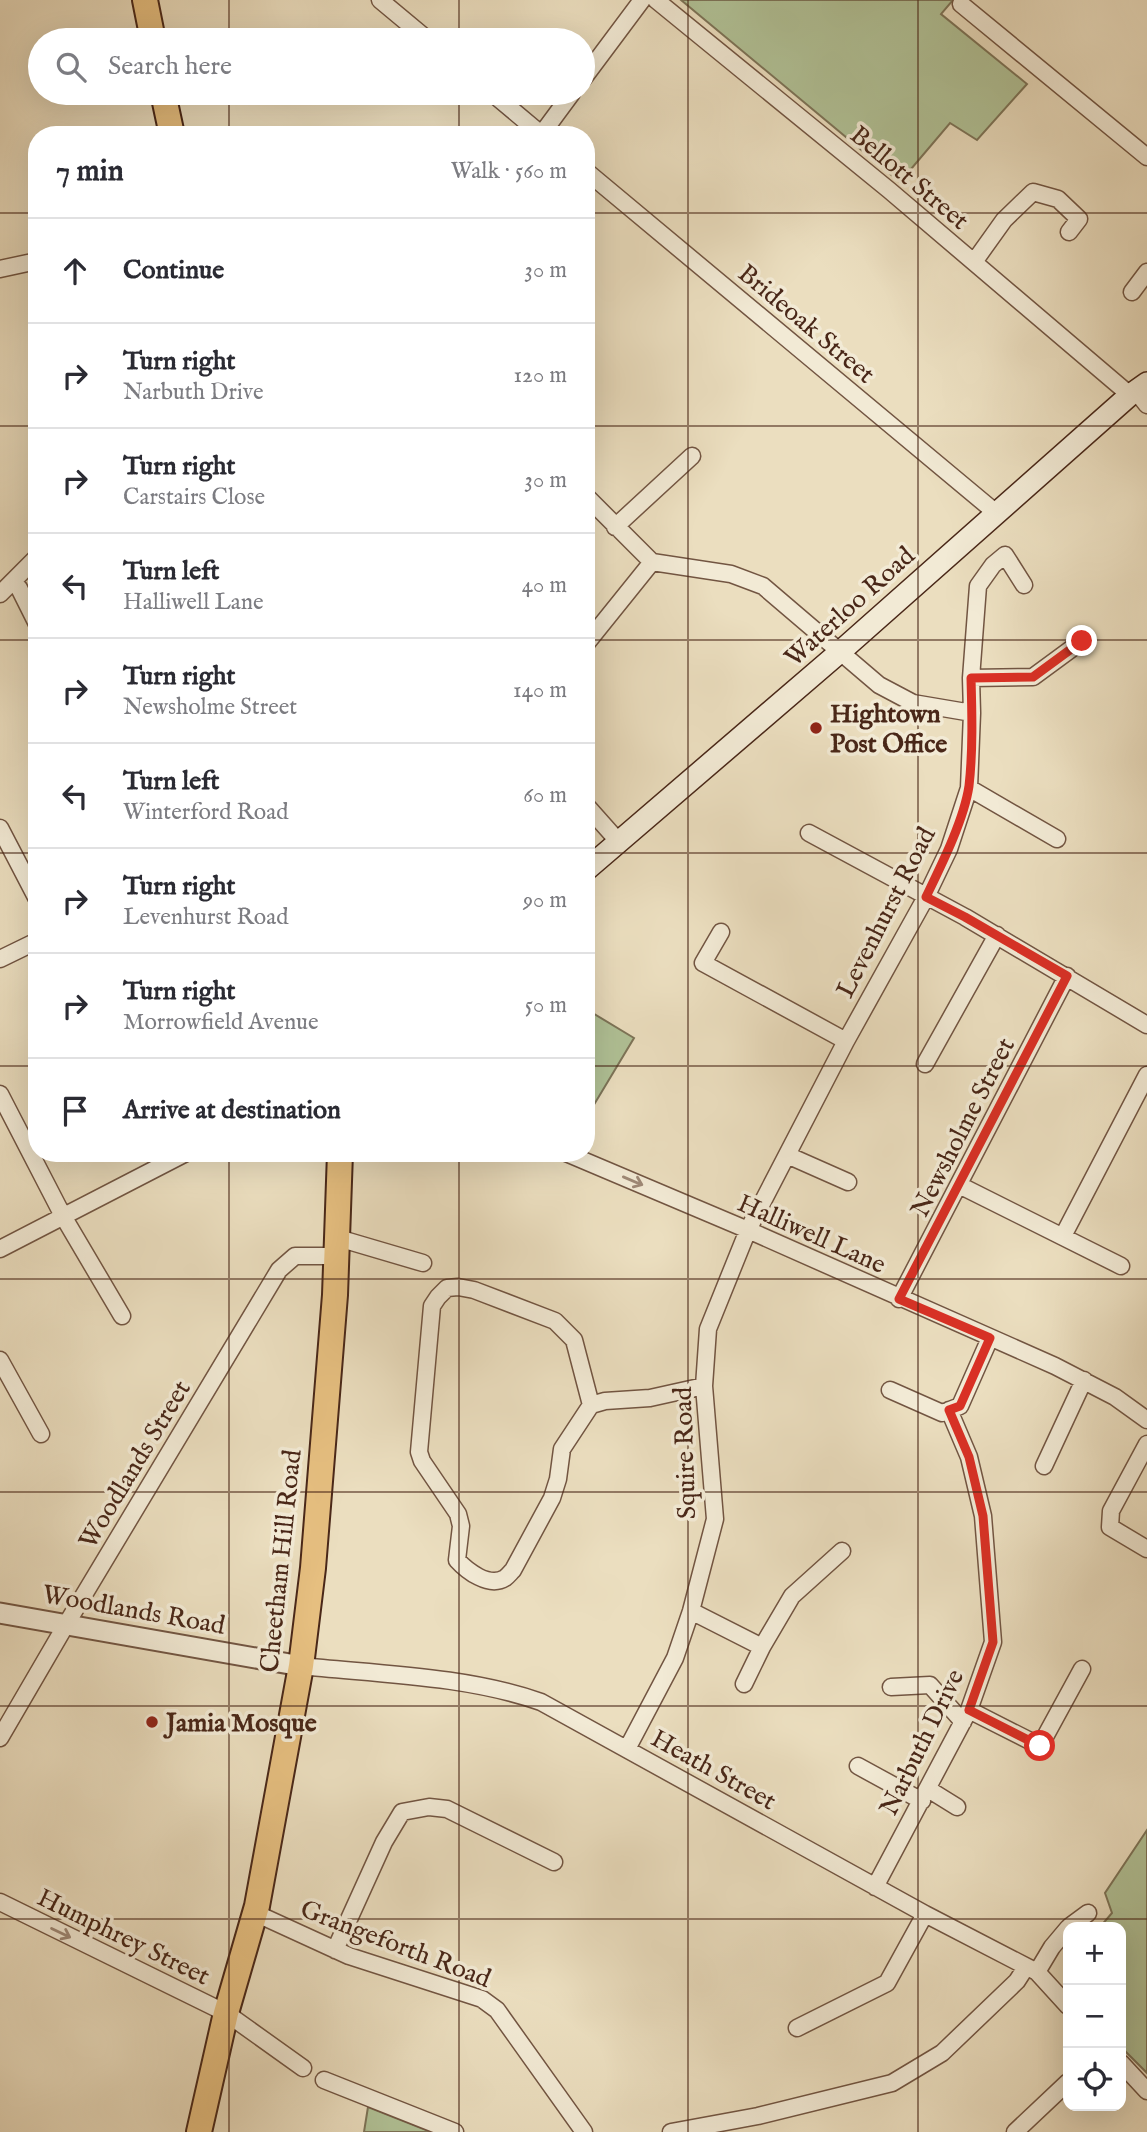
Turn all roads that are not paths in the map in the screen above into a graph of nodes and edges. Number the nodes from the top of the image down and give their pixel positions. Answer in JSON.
{"nodes":[{"id":1,"x":145,"y":0,"type":"edge"},
{"id":2,"x":380,"y":0,"type":"edge"},
{"id":3,"x":642,"y":0,"type":"edge"},
{"id":4,"x":656,"y":0,"type":"edge"},
{"id":5,"x":961,"y":4,"type":"dead end"},
{"id":6,"x":151,"y":28,"type":"edge"},
{"id":7,"x":414,"y":28,"type":"edge"},
{"id":8,"x":595,"y":63,"type":"edge"},
{"id":9,"x":166,"y":105,"type":"edge"},
{"id":10,"x":506,"y":105,"type":"edge"},
{"id":11,"x":563,"y":105,"type":"edge"},
{"id":12,"x":170,"y":126,"type":"edge"},
{"id":13,"x":531,"y":126,"type":"edge"},
{"id":14,"x":547,"y":126,"type":"edge"},
{"id":15,"x":1147,"y":157,"type":"edge"},
{"id":16,"x":595,"y":179,"type":"edge"},
{"id":17,"x":1069,"y":232,"type":"dead end"},
{"id":18,"x":974,"y":262,"type":"junction"},
{"id":19,"x":28,"y":263,"type":"edge"},
{"id":20,"x":0,"y":269,"type":"edge"},
{"id":21,"x":1147,"y":272,"type":"edge"},
{"id":22,"x":1132,"y":292,"type":"dead end"},
{"id":23,"x":1140,"y":393,"type":"edge"},
{"id":24,"x":692,"y":456,"type":"dead end"},
{"id":25,"x":595,"y":506,"type":"edge"},
{"id":26,"x":995,"y":512,"type":"junction"},
{"id":27,"x":615,"y":527,"type":"junction"},
{"id":28,"x":652,"y":562,"type":"junction"},
{"id":29,"x":28,"y":566,"type":"edge"},
{"id":30,"x":12,"y":582,"type":"junction"},
{"id":31,"x":1024,"y":585,"type":"dead end"},
{"id":32,"x":0,"y":594,"type":"edge"},
{"id":33,"x":28,"y":606,"type":"edge"},
{"id":34,"x":595,"y":632,"type":"edge"},
{"id":35,"x":1082,"y":641,"type":"dead end"},
{"id":36,"x":841,"y":651,"type":"junction"},
{"id":37,"x":971,"y":678,"type":"junction"},
{"id":38,"x":972,"y":713,"type":"junction"},
{"id":39,"x":968,"y":788,"type":"junction"},
{"id":40,"x":595,"y":815,"type":"edge"},
{"id":41,"x":0,"y":828,"type":"edge"},
{"id":42,"x":809,"y":833,"type":"dead end"},
{"id":43,"x":1057,"y":839,"type":"dead end"},
{"id":44,"x":618,"y":841,"type":"junction"},
{"id":45,"x":595,"y":862,"type":"edge"},
{"id":46,"x":28,"y":882,"type":"edge"},
{"id":47,"x":926,"y":897,"type":"junction"},
{"id":48,"x":721,"y":932,"type":"dead end"},
{"id":49,"x":997,"y":935,"type":"junction"},
{"id":50,"x":28,"y":945,"type":"edge"},
{"id":51,"x":0,"y":959,"type":"edge"},
{"id":52,"x":1067,"y":976,"type":"junction"},
{"id":53,"x":1147,"y":1025,"type":"edge"},
{"id":54,"x":846,"y":1041,"type":"junction"},
{"id":55,"x":925,"y":1064,"type":"dead end"},
{"id":56,"x":1147,"y":1076,"type":"edge"},
{"id":57,"x":0,"y":1094,"type":"edge"},
{"id":58,"x":28,"y":1148,"type":"edge"},
{"id":59,"x":787,"y":1155,"type":"junction"},
{"id":60,"x":35,"y":1162,"type":"edge"},
{"id":61,"x":164,"y":1162,"type":"edge"},
{"id":62,"x":340,"y":1162,"type":"edge"},
{"id":63,"x":587,"y":1162,"type":"edge"},
{"id":64,"x":848,"y":1182,"type":"dead end"},
{"id":65,"x":959,"y":1185,"type":"junction"},
{"id":66,"x":63,"y":1216,"type":"junction"},
{"id":67,"x":748,"y":1230,"type":"junction"},
{"id":68,"x":1063,"y":1236,"type":"junction"},
{"id":69,"x":338,"y":1247,"type":"junction"},
{"id":70,"x":0,"y":1249,"type":"edge"},
{"id":71,"x":423,"y":1263,"type":"dead end"},
{"id":72,"x":1121,"y":1266,"type":"dead end"},
{"id":73,"x":899,"y":1299,"type":"junction"},
{"id":74,"x":122,"y":1316,"type":"dead end"},
{"id":75,"x":990,"y":1338,"type":"junction"},
{"id":76,"x":0,"y":1360,"type":"edge"},
{"id":77,"x":1084,"y":1380,"type":"junction"},
{"id":78,"x":704,"y":1386,"type":"junction"},
{"id":79,"x":890,"y":1390,"type":"dead end"},
{"id":80,"x":592,"y":1405,"type":"junction"},
{"id":81,"x":949,"y":1410,"type":"junction"},
{"id":82,"x":1147,"y":1420,"type":"edge"},
{"id":83,"x":41,"y":1434,"type":"dead end"},
{"id":84,"x":1147,"y":1444,"type":"edge"},
{"id":85,"x":1044,"y":1466,"type":"dead end"},
{"id":86,"x":1147,"y":1549,"type":"edge"},
{"id":87,"x":842,"y":1551,"type":"dead end"},
{"id":88,"x":691,"y":1611,"type":"junction"},
{"id":89,"x":0,"y":1613,"type":"edge"},
{"id":90,"x":67,"y":1623,"type":"junction"},
{"id":91,"x":762,"y":1647,"type":"junction"},
{"id":92,"x":300,"y":1666,"type":"junction"},
{"id":93,"x":1082,"y":1669,"type":"dead end"},
{"id":94,"x":744,"y":1684,"type":"dead end"},
{"id":95,"x":891,"y":1687,"type":"dead end"},
{"id":96,"x":966,"y":1716,"type":"junction"},
{"id":97,"x":0,"y":1738,"type":"edge"},
{"id":98,"x":627,"y":1749,"type":"junction"},
{"id":99,"x":858,"y":1766,"type":"dead end"},
{"id":100,"x":925,"y":1795,"type":"junction"},
{"id":101,"x":957,"y":1807,"type":"dead end"},
{"id":102,"x":554,"y":1862,"type":"dead end"},
{"id":103,"x":875,"y":1887,"type":"junction"},
{"id":104,"x":0,"y":1902,"type":"edge"},
{"id":105,"x":254,"y":1913,"type":"junction"},
{"id":106,"x":1088,"y":1913,"type":"dead end"},
{"id":107,"x":925,"y":1914,"type":"junction"},
{"id":108,"x":1077,"y":1922,"type":"edge"},
{"id":109,"x":1063,"y":1935,"type":"edge"},
{"id":110,"x":335,"y":1950,"type":"junction"},
{"id":111,"x":1031,"y":1969,"type":"junction"},
{"id":112,"x":1063,"y":2001,"type":"edge"},
{"id":113,"x":226,"y":2013,"type":"junction"},
{"id":114,"x":797,"y":2028,"type":"dead end"},
{"id":115,"x":303,"y":2068,"type":"dead end"},
{"id":116,"x":1126,"y":2068,"type":"edge"},
{"id":117,"x":324,"y":2080,"type":"dead end"},
{"id":118,"x":1063,"y":2087,"type":"edge"},
{"id":119,"x":1147,"y":2091,"type":"edge"},
{"id":120,"x":758,"y":2124,"type":"edge"},
{"id":121,"x":199,"y":2132,"type":"edge"},
{"id":122,"x":455,"y":2132,"type":"edge"},
{"id":123,"x":584,"y":2132,"type":"edge"},
{"id":124,"x":671,"y":2132,"type":"edge"},
{"id":125,"x":1015,"y":2132,"type":"edge"}],
"edges":[{"from":1,"to":6,"type":"highway"},
{"from":2,"to":7,"type":"street"},
{"from":3,"to":8,"type":"street"},
{"from":4,"to":18,"type":"street","name":"Bellott Street"},
{"from":5,"to":15,"type":"street"},
{"from":9,"to":12,"type":"highway"},
{"from":10,"to":13,"type":"street"},
{"from":11,"to":14,"type":"street"},
{"from":16,"to":26,"type":"street","name":"Brideoak Street"},
{"from":17,"to":18,"type":"street"},
{"from":18,"to":23,"type":"street","name":"Bellott Street"},
{"from":19,"to":20,"type":"street"},
{"from":21,"to":22,"type":"street"},
{"from":23,"to":26,"type":"main road","name":"Waterloo Road"},
{"from":24,"to":27,"type":"street"},
{"from":25,"to":27,"type":"street"},
{"from":26,"to":36,"type":"main road","name":"Waterloo Road"},
{"from":27,"to":28,"type":"street"},
{"from":28,"to":34,"type":"street"},
{"from":28,"to":36,"type":"street"},
{"from":29,"to":30,"type":"street"},
{"from":30,"to":32,"type":"street"},
{"from":30,"to":33,"type":"street"},
{"from":31,"to":37,"type":"street","name":"Levenhurst Road"},
{"from":35,"to":37,"type":"street"},
{"from":36,"to":38,"type":"street"},
{"from":36,"to":44,"type":"main road","name":"Waterloo Road"},
{"from":37,"to":38,"type":"street","name":"Levenhurst Road"},
{"from":38,"to":39,"type":"street","name":"Levenhurst Road"},
{"from":39,"to":43,"type":"street"},
{"from":39,"to":47,"type":"street","name":"Levenhurst Road"},
{"from":40,"to":44,"type":"street"},
{"from":41,"to":46,"type":"street"},
{"from":42,"to":47,"type":"street"},
{"from":44,"to":45,"type":"main road","name":"Waterloo Road"},
{"from":47,"to":49,"type":"street"},
{"from":47,"to":54,"type":"street","name":"Levenhurst Road"},
{"from":48,"to":54,"type":"street"},
{"from":49,"to":52,"type":"street"},
{"from":49,"to":55,"type":"street"},
{"from":50,"to":51,"type":"street"},
{"from":52,"to":53,"type":"street"},
{"from":52,"to":65,"type":"street","name":"Newsholme Street"},
{"from":54,"to":59,"type":"street","name":"Levenhurst Road"},
{"from":56,"to":68,"type":"street"},
{"from":57,"to":58,"type":"street"},
{"from":59,"to":64,"type":"street"},
{"from":59,"to":67,"type":"street","name":"Levenhurst Road"},
{"from":60,"to":66,"type":"street"},
{"from":61,"to":66,"type":"street"},
{"from":62,"to":69,"type":"highway","name":"Cheetham Hill Road"},
{"from":63,"to":67,"type":"street","name":"Halliwell Lane","one_way":true},
{"from":65,"to":68,"type":"street"},
{"from":65,"to":73,"type":"street","name":"Newsholme Street"},
{"from":66,"to":70,"type":"street"},
{"from":66,"to":74,"type":"street"},
{"from":67,"to":73,"type":"street","name":"Halliwell Lane"},
{"from":67,"to":78,"type":"street","name":"Squire Road"},
{"from":68,"to":72,"type":"street"},
{"from":69,"to":71,"type":"street","name":"Woodlands Street"},
{"from":69,"to":90,"type":"street","name":"Woodlands Street"},
{"from":69,"to":92,"type":"highway","name":"Cheetham Hill Road"},
{"from":73,"to":75,"type":"street","name":"Halliwell Lane"},
{"from":75,"to":77,"type":"street","name":"Halliwell Lane"},
{"from":75,"to":81,"type":"street"},
{"from":76,"to":83,"type":"street"},
{"from":77,"to":82,"type":"street","name":"Halliwell Lane"},
{"from":77,"to":85,"type":"street"},
{"from":78,"to":80,"type":"street"},
{"from":78,"to":88,"type":"street","name":"Squire Road"},
{"from":79,"to":81,"type":"street"},
{"from":80,"to":80,"type":"street"},
{"from":81,"to":96,"type":"street","name":"Narbuth Drive"},
{"from":84,"to":86,"type":"street"},
{"from":87,"to":91,"type":"street"},
{"from":88,"to":91,"type":"street"},
{"from":88,"to":98,"type":"street","name":"Squire Road"},
{"from":89,"to":90,"type":"street","name":"Woodlands Road"},
{"from":90,"to":92,"type":"street","name":"Woodlands Road"},
{"from":90,"to":97,"type":"street","name":"Woodlands Street"},
{"from":91,"to":94,"type":"street"},
{"from":92,"to":98,"type":"street","name":"Heath Street"},
{"from":92,"to":105,"type":"highway","name":"Cheetham Hill Road"},
{"from":93,"to":96,"type":"street"},
{"from":95,"to":96,"type":"street"},
{"from":96,"to":100,"type":"street","name":"Narbuth Drive"},
{"from":98,"to":103,"type":"street","name":"Heath Street"},
{"from":99,"to":100,"type":"street"},
{"from":100,"to":101,"type":"street"},
{"from":100,"to":103,"type":"street","name":"Narbuth Drive"},
{"from":102,"to":110,"type":"street"},
{"from":103,"to":107,"type":"street","name":"Heath Street"},
{"from":104,"to":113,"type":"street","name":"Humphrey Street","one_way":true},
{"from":105,"to":110,"type":"street","name":"Grangeforth Road"},
{"from":105,"to":113,"type":"highway","name":"Cheetham Hill Road"},
{"from":106,"to":108,"type":"street"},
{"from":107,"to":111,"type":"street","name":"Heath Street"},
{"from":107,"to":114,"type":"street"},
{"from":109,"to":111,"type":"street"},
{"from":110,"to":123,"type":"street","name":"Grangeforth Road"},
{"from":111,"to":112,"type":"street","name":"Heath Street"},
{"from":111,"to":120,"type":"street"},
{"from":113,"to":115,"type":"street","name":"Humphrey Street"},
{"from":113,"to":121,"type":"highway","name":"Cheetham Hill Road"},
{"from":116,"to":119,"type":"street"},
{"from":117,"to":122,"type":"street"},
{"from":118,"to":125,"type":"street"},
{"from":120,"to":124,"type":"street"}]}
